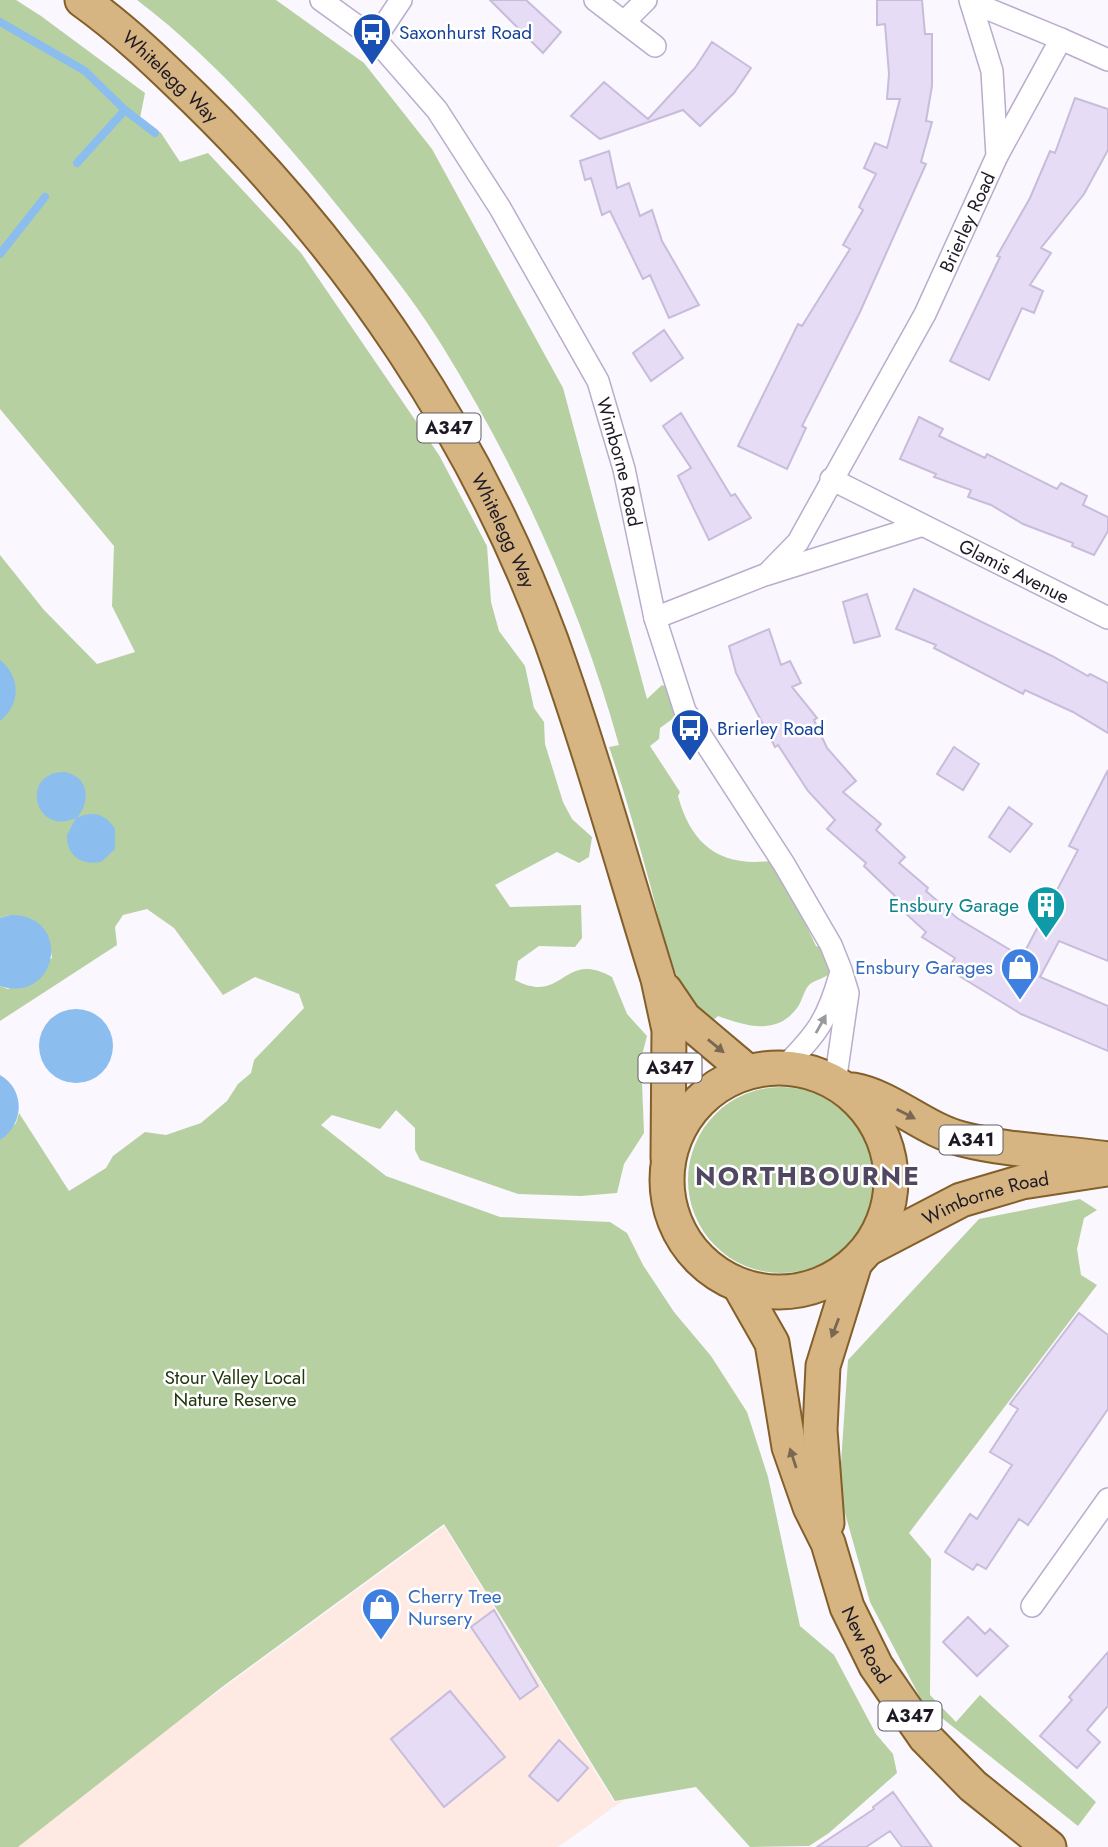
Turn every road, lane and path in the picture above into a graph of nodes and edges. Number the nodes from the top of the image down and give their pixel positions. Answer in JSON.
{"nodes":[{"id":1,"x":82,"y":0,"type":"edge"},
{"id":2,"x":321,"y":0,"type":"edge"},
{"id":3,"x":401,"y":0,"type":"edge"},
{"id":4,"x":594,"y":0,"type":"edge"},
{"id":5,"x":646,"y":0,"type":"edge"},
{"id":6,"x":970,"y":1,"type":"edge"},
{"id":7,"x":624,"y":22,"type":"junction"},
{"id":8,"x":1061,"y":38,"type":"junction"},
{"id":9,"x":375,"y":39,"type":"junction"},
{"id":10,"x":655,"y":46,"type":"dead end"},
{"id":11,"x":1108,"y":60,"type":"edge"},
{"id":12,"x":997,"y":156,"type":"junction"},
{"id":13,"x":831,"y":479,"type":"junction"},
{"id":14,"x":920,"y":526,"type":"junction"},
{"id":15,"x":767,"y":574,"type":"junction"},
{"id":16,"x":655,"y":618,"type":"junction"},
{"id":17,"x":1108,"y":618,"type":"edge"},
{"id":18,"x":841,"y":970,"type":"junction"},
{"id":19,"x":658,"y":979,"type":"junction"},
{"id":20,"x":783,"y":1068,"type":"junction"},
{"id":21,"x":748,"y":1072,"type":"junction"},
{"id":22,"x":840,"y":1086,"type":"junction"},
{"id":23,"x":668,"y":1158,"type":"junction"},
{"id":24,"x":1108,"y":1159,"type":"edge"},
{"id":25,"x":1108,"y":1168,"type":"edge"},
{"id":26,"x":862,"y":1256,"type":"junction"},
{"id":27,"x":739,"y":1285,"type":"junction"},
{"id":28,"x":1108,"y":1499,"type":"edge"},
{"id":29,"x":828,"y":1543,"type":"junction"},
{"id":30,"x":1032,"y":1606,"type":"dead end"},
{"id":31,"x":1049,"y":1847,"type":"edge"}],
"edges":[{"from":1,"to":19,"type":"main road","name":"Whitelegg Way","number":"A347"},
{"from":2,"to":9,"type":"street","name":"Wimborne Road"},
{"from":3,"to":9,"type":"street"},
{"from":4,"to":7,"type":"street"},
{"from":5,"to":7,"type":"street"},
{"from":6,"to":8,"type":"street"},
{"from":6,"to":12,"type":"street","name":"Brierley Road"},
{"from":7,"to":10,"type":"street"},
{"from":8,"to":11,"type":"street"},
{"from":8,"to":12,"type":"street"},
{"from":9,"to":16,"type":"street","name":"Wimborne Road"},
{"from":12,"to":13,"type":"street","name":"Brierley Road"},
{"from":13,"to":14,"type":"street","name":"Glamis Avenue"},
{"from":13,"to":15,"type":"street","name":"Brierley Road"},
{"from":14,"to":15,"type":"street"},
{"from":14,"to":17,"type":"street","name":"Glamis Avenue"},
{"from":15,"to":16,"type":"street","name":"Brierley Road"},
{"from":16,"to":18,"type":"street","name":"Wimborne Road"},
{"from":20,"to":18,"type":"street","one_way":true},
{"from":18,"to":22,"type":"street","name":"Wimborne Road"},
{"from":19,"to":21,"type":"main road","name":"Whitelegg Way","number":"A347","one_way":true},
{"from":19,"to":23,"type":"main road","name":"Whitelegg Way","number":"A347"},
{"from":20,"to":21,"type":"main road"},
{"from":20,"to":22,"type":"main road"},
{"from":21,"to":23,"type":"main road"},
{"from":22,"to":24,"type":"main road","name":"Wimborne Road","number":"A341","one_way":true},
{"from":22,"to":26,"type":"main road"},
{"from":23,"to":27,"type":"main road"},
{"from":25,"to":26,"type":"main road","name":"Wimborne Road"},
{"from":26,"to":27,"type":"main road"},
{"from":26,"to":29,"type":"main road","name":"New Road","number":"A347","one_way":true},
{"from":29,"to":27,"type":"main road","name":"New Road","number":"A347","one_way":true},
{"from":28,"to":30,"type":"street"},
{"from":29,"to":31,"type":"main road","name":"New Road","number":"A347"}]}
